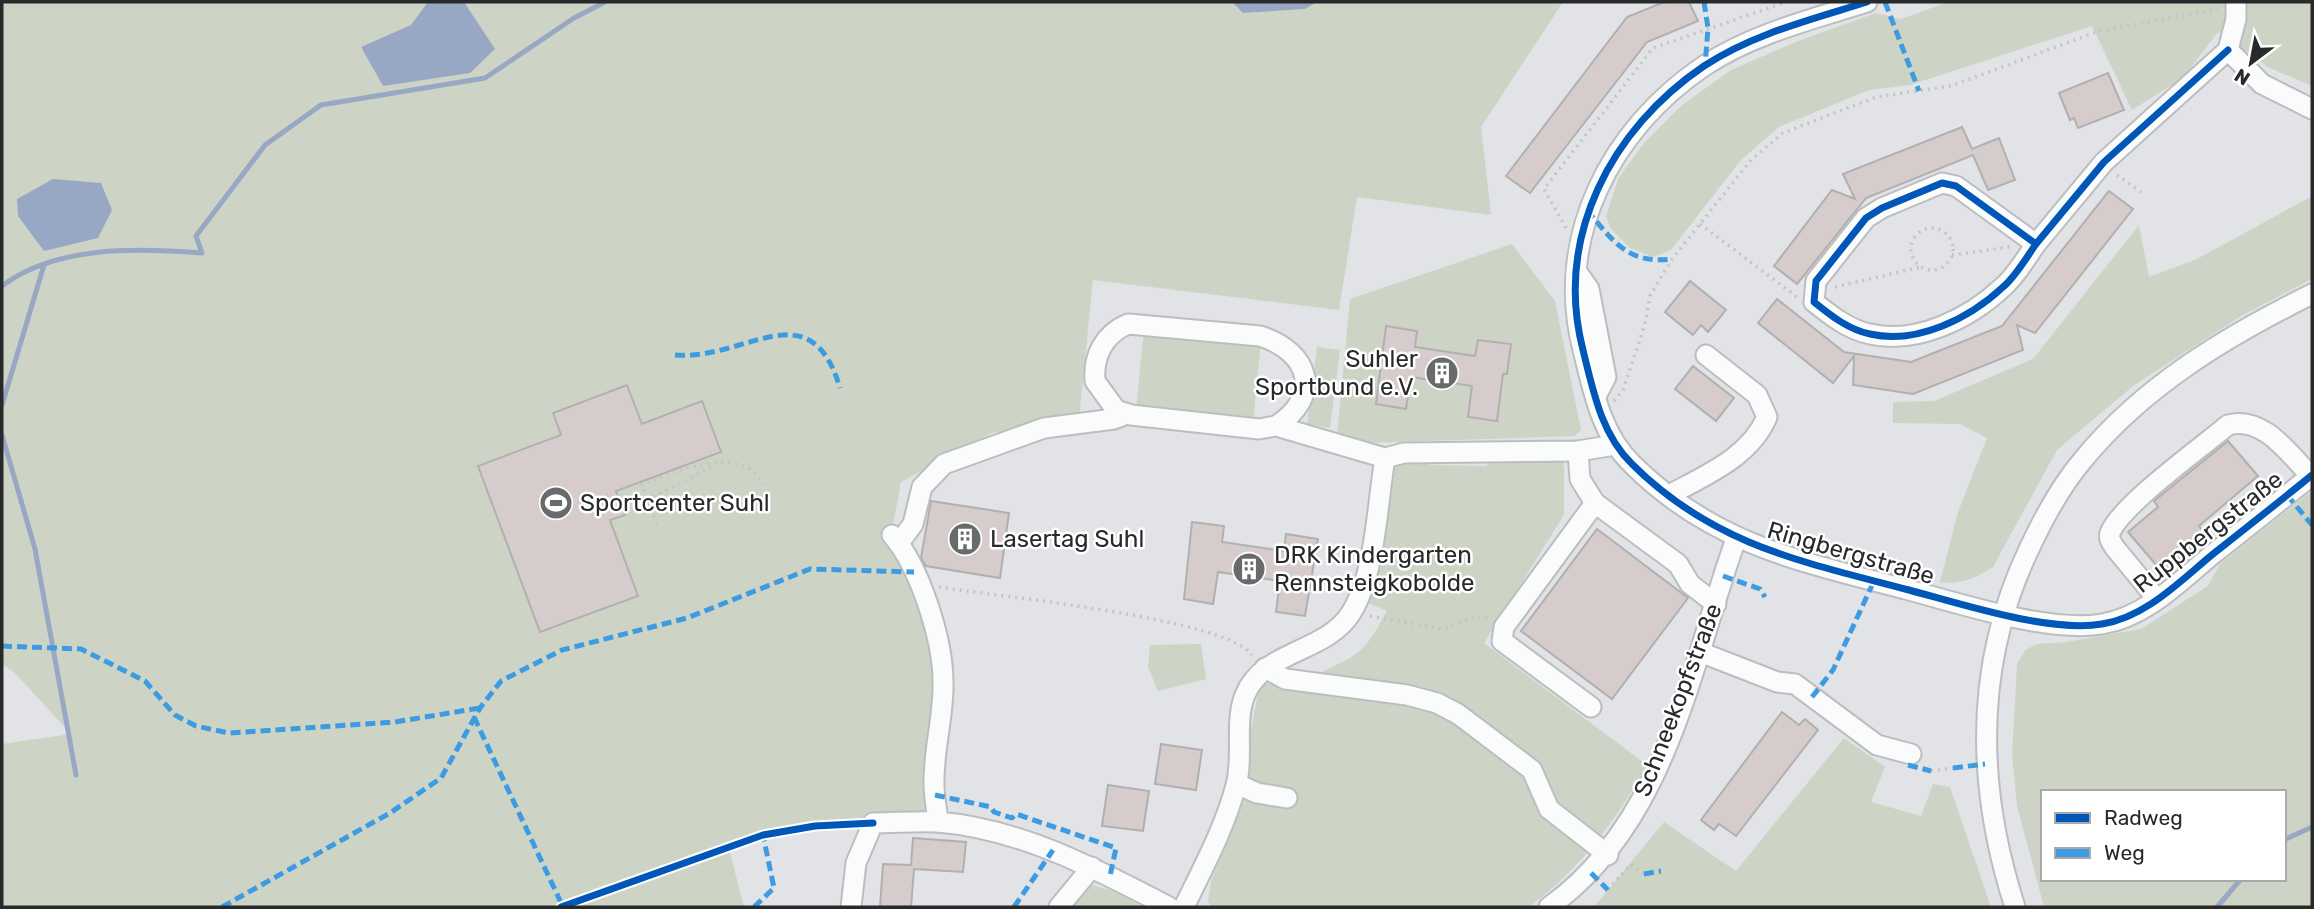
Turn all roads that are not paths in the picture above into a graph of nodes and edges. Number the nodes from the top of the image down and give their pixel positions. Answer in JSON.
{"nodes":[{"id":1,"x":1867,"y":2,"type":"edge"},
{"id":2,"x":2237,"y":4,"type":"edge"},
{"id":3,"x":2228,"y":50,"type":"junction"},
{"id":4,"x":2312,"y":109,"type":"edge"},
{"id":5,"x":2036,"y":244,"type":"junction"},
{"id":6,"x":2312,"y":294,"type":"edge"},
{"id":7,"x":1706,"y":355,"type":"dead end"},
{"id":8,"x":1127,"y":414,"type":"junction"},
{"id":9,"x":1276,"y":426,"type":"junction"},
{"id":10,"x":1615,"y":446,"type":"junction"},
{"id":11,"x":1578,"y":451,"type":"junction"},
{"id":12,"x":1385,"y":458,"type":"junction"},
{"id":13,"x":2312,"y":476,"type":"edge"},
{"id":14,"x":1670,"y":495,"type":"junction"},
{"id":15,"x":1595,"y":503,"type":"junction"},
{"id":16,"x":1736,"y":539,"type":"junction"},
{"id":17,"x":2157,"y":599,"type":"junction"},
{"id":18,"x":1716,"y":604,"type":"junction"},
{"id":19,"x":2003,"y":613,"type":"junction"},
{"id":20,"x":1700,"y":652,"type":"junction"},
{"id":21,"x":1265,"y":668,"type":"junction"},
{"id":22,"x":1591,"y":707,"type":"dead end"},
{"id":23,"x":1911,"y":754,"type":"dead end"},
{"id":24,"x":1237,"y":784,"type":"junction"},
{"id":25,"x":1287,"y":798,"type":"dead end"},
{"id":26,"x":938,"y":822,"type":"junction"},
{"id":27,"x":1608,"y":855,"type":"junction"},
{"id":28,"x":1092,"y":867,"type":"junction"},
{"id":29,"x":851,"y":907,"type":"edge"},
{"id":30,"x":1059,"y":907,"type":"edge"},
{"id":31,"x":1169,"y":907,"type":"edge"},
{"id":32,"x":1184,"y":907,"type":"edge"},
{"id":33,"x":1549,"y":907,"type":"edge"},
{"id":34,"x":2015,"y":907,"type":"edge"}],
"edges":[{"from":1,"to":10,"type":"street","name":"Ringbergstraße"},
{"from":2,"to":3,"type":"street"},
{"from":3,"to":4,"type":"street"},
{"from":3,"to":5,"type":"street"},
{"from":5,"to":5,"type":"street"},
{"from":6,"to":19,"type":"street"},
{"from":7,"to":14,"type":"street"},
{"from":8,"to":9,"type":"street"},
{"from":8,"to":9,"type":"street"},
{"from":8,"to":26,"type":"street"},
{"from":9,"to":12,"type":"street"},
{"from":10,"to":11,"type":"street"},
{"from":10,"to":14,"type":"street","name":"Ringbergstraße"},
{"from":11,"to":12,"type":"street"},
{"from":11,"to":15,"type":"street"},
{"from":12,"to":21,"type":"street"},
{"from":13,"to":17,"type":"street","name":"Ruppbergstraße"},
{"from":13,"to":17,"type":"street"},
{"from":14,"to":16,"type":"street","name":"Ringbergstraße"},
{"from":15,"to":18,"type":"street"},
{"from":15,"to":22,"type":"street"},
{"from":16,"to":18,"type":"street","name":"Schneekopfstraße"},
{"from":16,"to":19,"type":"street","name":"Ringbergstraße"},
{"from":17,"to":19,"type":"street","name":"Ruppbergstraße"},
{"from":18,"to":20,"type":"street","name":"Schneekopfstraße"},
{"from":19,"to":34,"type":"street"},
{"from":20,"to":23,"type":"street"},
{"from":20,"to":27,"type":"street","name":"Schneekopfstraße"},
{"from":21,"to":24,"type":"street"},
{"from":21,"to":27,"type":"street"},
{"from":24,"to":25,"type":"street"},
{"from":24,"to":32,"type":"street"},
{"from":26,"to":28,"type":"street"},
{"from":26,"to":29,"type":"street"},
{"from":27,"to":33,"type":"street","name":"Schneekopfstraße"},
{"from":28,"to":30,"type":"street"},
{"from":28,"to":31,"type":"street"}]}
